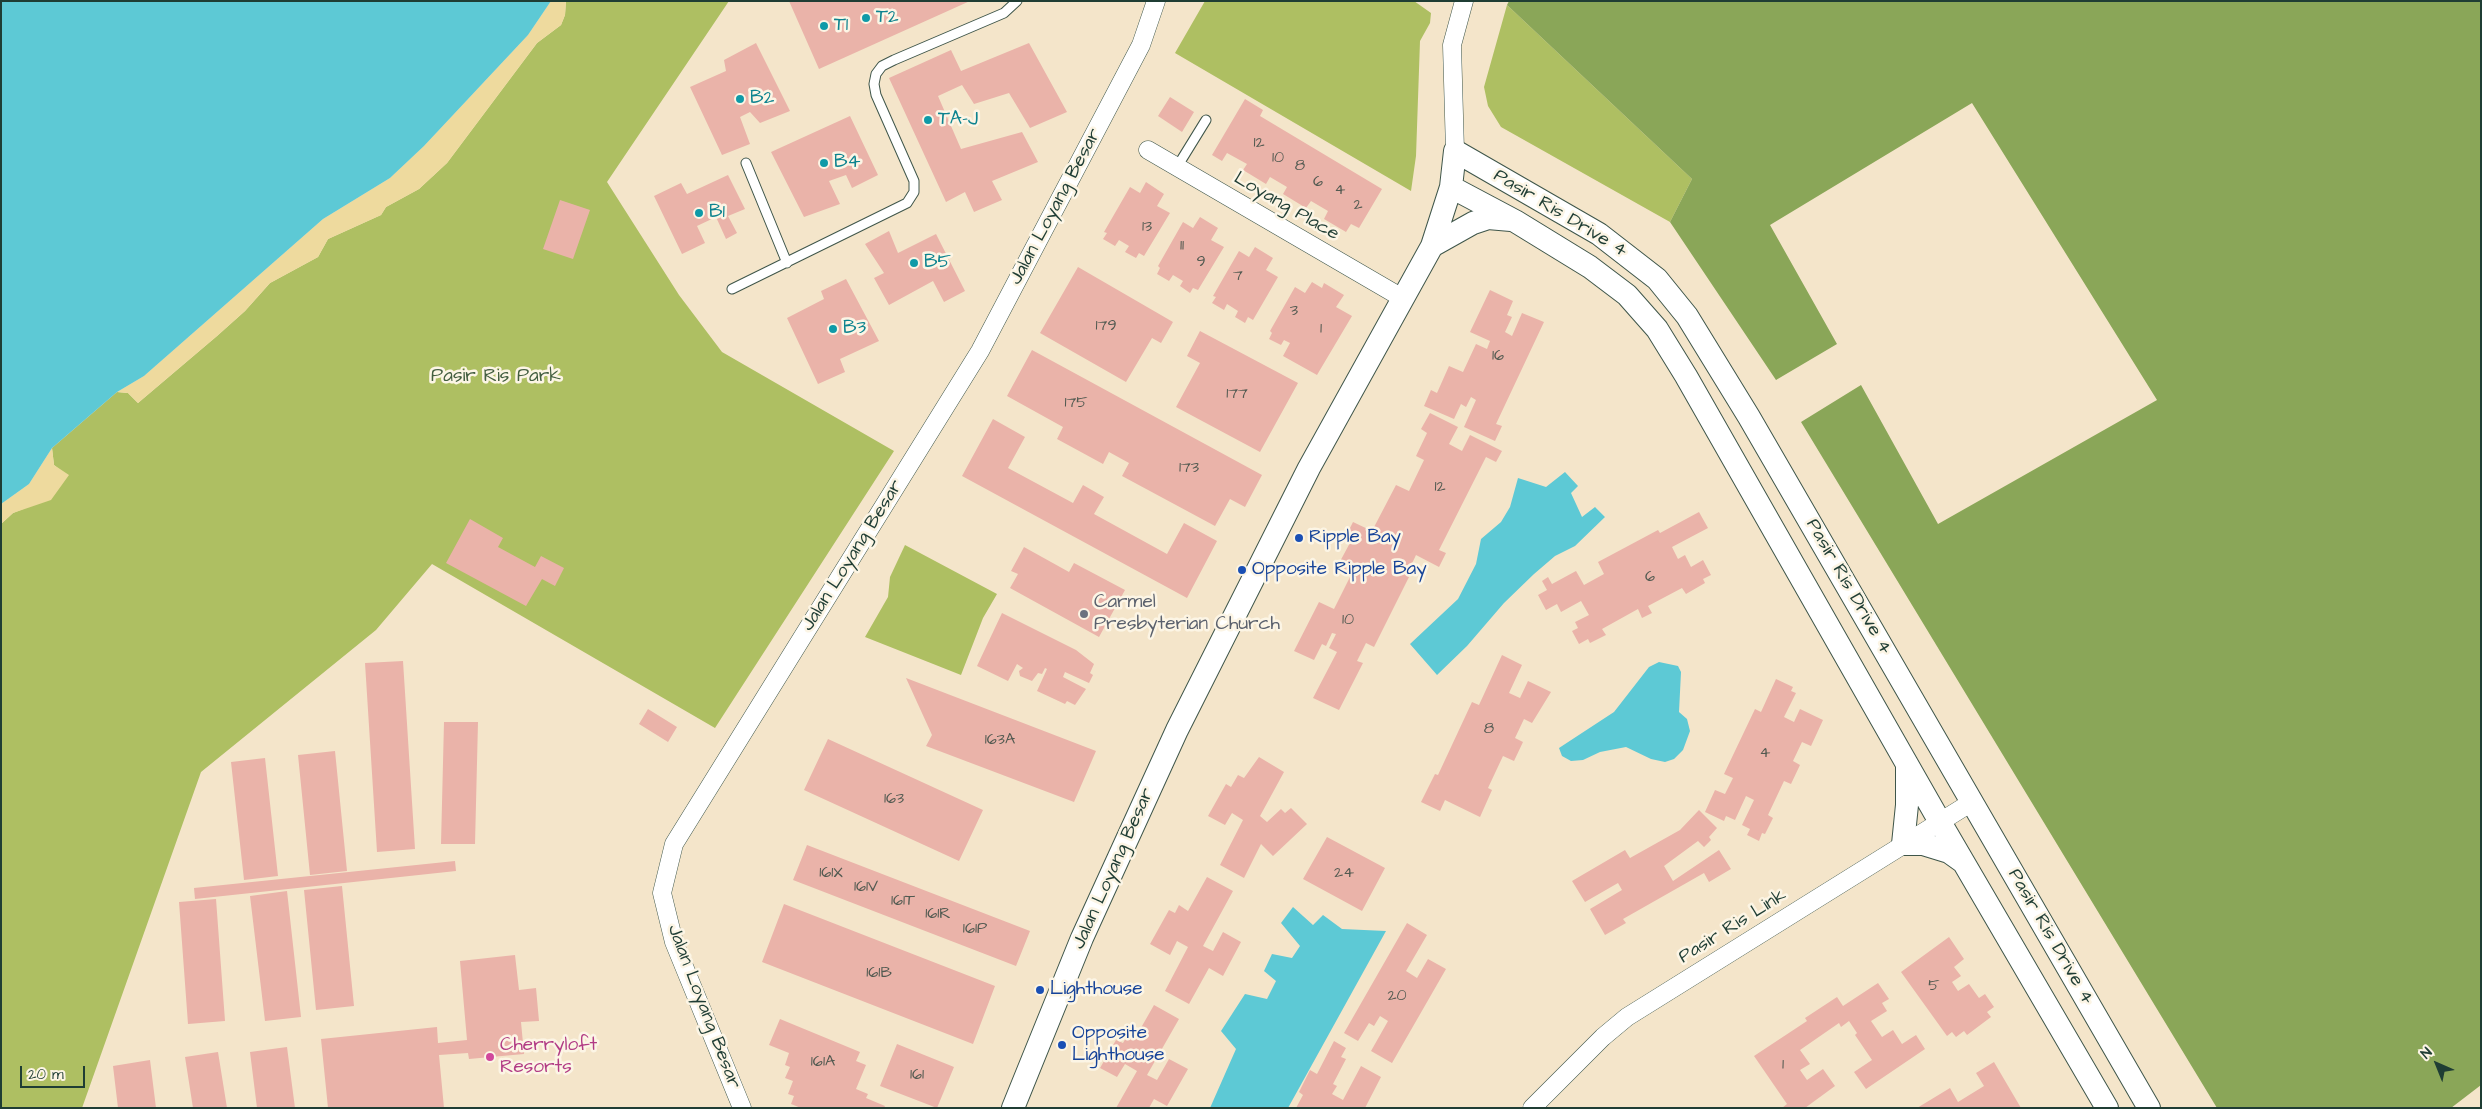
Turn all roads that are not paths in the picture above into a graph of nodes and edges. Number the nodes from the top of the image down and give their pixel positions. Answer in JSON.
{"nodes":[{"id":1,"x":1017,"y":1,"type":"edge"},
{"id":2,"x":1464,"y":1,"type":"edge"},
{"id":3,"x":1151,"y":6,"type":"edge"},
{"id":4,"x":1206,"y":120,"type":"dead end"},
{"id":5,"x":1148,"y":150,"type":"dead end"},
{"id":6,"x":1455,"y":151,"type":"junction"},
{"id":7,"x":746,"y":163,"type":"dead end"},
{"id":8,"x":1176,"y":167,"type":"junction"},
{"id":9,"x":1452,"y":188,"type":"junction"},
{"id":10,"x":1514,"y":221,"type":"junction"},
{"id":11,"x":1432,"y":246,"type":"junction"},
{"id":12,"x":787,"y":263,"type":"junction"},
{"id":13,"x":732,"y":289,"type":"dead end"},
{"id":14,"x":1404,"y":299,"type":"junction"},
{"id":15,"x":1907,"y":763,"type":"junction"},
{"id":16,"x":1972,"y":802,"type":"junction"},
{"id":17,"x":1940,"y":822,"type":"junction"},
{"id":18,"x":1903,"y":844,"type":"junction"},
{"id":19,"x":1964,"y":863,"type":"junction"},
{"id":20,"x":742,"y":1108,"type":"edge"},
{"id":21,"x":1013,"y":1108,"type":"edge"},
{"id":22,"x":1532,"y":1108,"type":"edge"},
{"id":23,"x":2107,"y":1108,"type":"edge"},
{"id":24,"x":2149,"y":1108,"type":"edge"}],
"edges":[{"from":1,"to":12,"type":"lane"},
{"from":2,"to":6,"type":"street","name":"Jalan Loyang Besar"},
{"from":3,"to":20,"type":"street","name":"Jalan Loyang Besar"},
{"from":4,"to":8,"type":"lane"},
{"from":5,"to":8,"type":"street","name":"Loyang Place"},
{"from":6,"to":9,"type":"street","name":"Jalan Loyang Besar"},
{"from":6,"to":16,"type":"street","name":"Pasir Ris Drive 4"},
{"from":7,"to":12,"type":"lane"},
{"from":8,"to":14,"type":"street","name":"Loyang Place"},
{"from":9,"to":10,"type":"street","name":"Pasir Ris Drive 4"},
{"from":9,"to":11,"type":"street","name":"Jalan Loyang Besar"},
{"from":10,"to":11,"type":"street"},
{"from":10,"to":15,"type":"street","name":"Pasir Ris Drive 4"},
{"from":11,"to":14,"type":"street","name":"Jalan Loyang Besar"},
{"from":12,"to":13,"type":"lane"},
{"from":14,"to":21,"type":"street","name":"Jalan Loyang Besar"},
{"from":15,"to":17,"type":"street","name":"Pasir Ris Drive 4"},
{"from":15,"to":18,"type":"street"},
{"from":16,"to":17,"type":"street","name":"Pasir Ris Link"},
{"from":16,"to":24,"type":"street","name":"Pasir Ris Drive 4"},
{"from":17,"to":18,"type":"street","name":"Pasir Ris Link"},
{"from":17,"to":19,"type":"street","name":"Pasir Ris Drive 4"},
{"from":18,"to":19,"type":"street"},
{"from":18,"to":22,"type":"street","name":"Pasir Ris Link"},
{"from":19,"to":23,"type":"street","name":"Pasir Ris Drive 4"}]}
